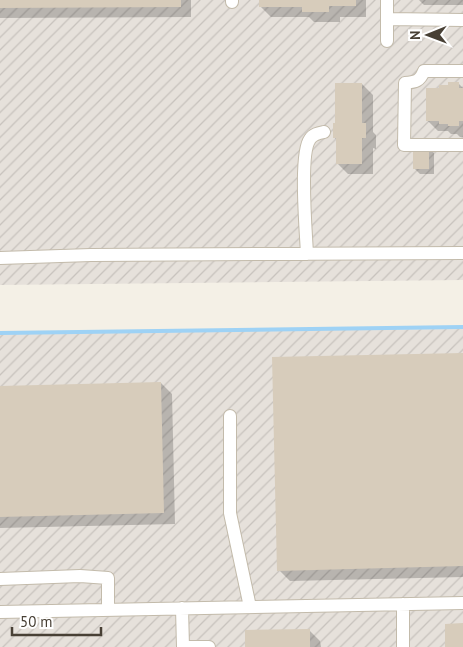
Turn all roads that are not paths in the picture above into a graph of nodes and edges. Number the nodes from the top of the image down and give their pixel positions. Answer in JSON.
{"nodes":[{"id":1,"x":387,"y":0,"type":"edge"},
{"id":2,"x":387,"y":19,"type":"junction"},
{"id":3,"x":463,"y":20,"type":"edge"},
{"id":4,"x":386,"y":41,"type":"dead end"},
{"id":5,"x":463,"y":71,"type":"edge"},
{"id":6,"x":324,"y":132,"type":"dead end"},
{"id":7,"x":463,"y":145,"type":"edge"},
{"id":8,"x":463,"y":253,"type":"edge"},
{"id":9,"x":307,"y":254,"type":"junction"},
{"id":10,"x":0,"y":258,"type":"edge"},
{"id":11,"x":230,"y":416,"type":"dead end"},
{"id":12,"x":0,"y":579,"type":"edge"},
{"id":13,"x":463,"y":602,"type":"edge"},
{"id":14,"x":403,"y":604,"type":"junction"},
{"id":15,"x":250,"y":607,"type":"junction"},
{"id":16,"x":182,"y":608,"type":"junction"},
{"id":17,"x":108,"y":610,"type":"junction"},
{"id":18,"x":0,"y":612,"type":"edge"},
{"id":19,"x":183,"y":647,"type":"edge"},
{"id":20,"x":208,"y":647,"type":"edge"},
{"id":21,"x":403,"y":647,"type":"edge"}],
"edges":[{"from":1,"to":2,"type":"street"},
{"from":2,"to":3,"type":"street"},
{"from":2,"to":4,"type":"street"},
{"from":5,"to":7,"type":"street"},
{"from":6,"to":9,"type":"street"},
{"from":8,"to":9,"type":"street"},
{"from":9,"to":10,"type":"street"},
{"from":11,"to":15,"type":"street"},
{"from":12,"to":17,"type":"street"},
{"from":13,"to":14,"type":"street"},
{"from":14,"to":15,"type":"street"},
{"from":14,"to":21,"type":"street"},
{"from":15,"to":16,"type":"street"},
{"from":16,"to":17,"type":"street"},
{"from":16,"to":19,"type":"street"},
{"from":17,"to":18,"type":"street"},
{"from":19,"to":20,"type":"street"}]}
